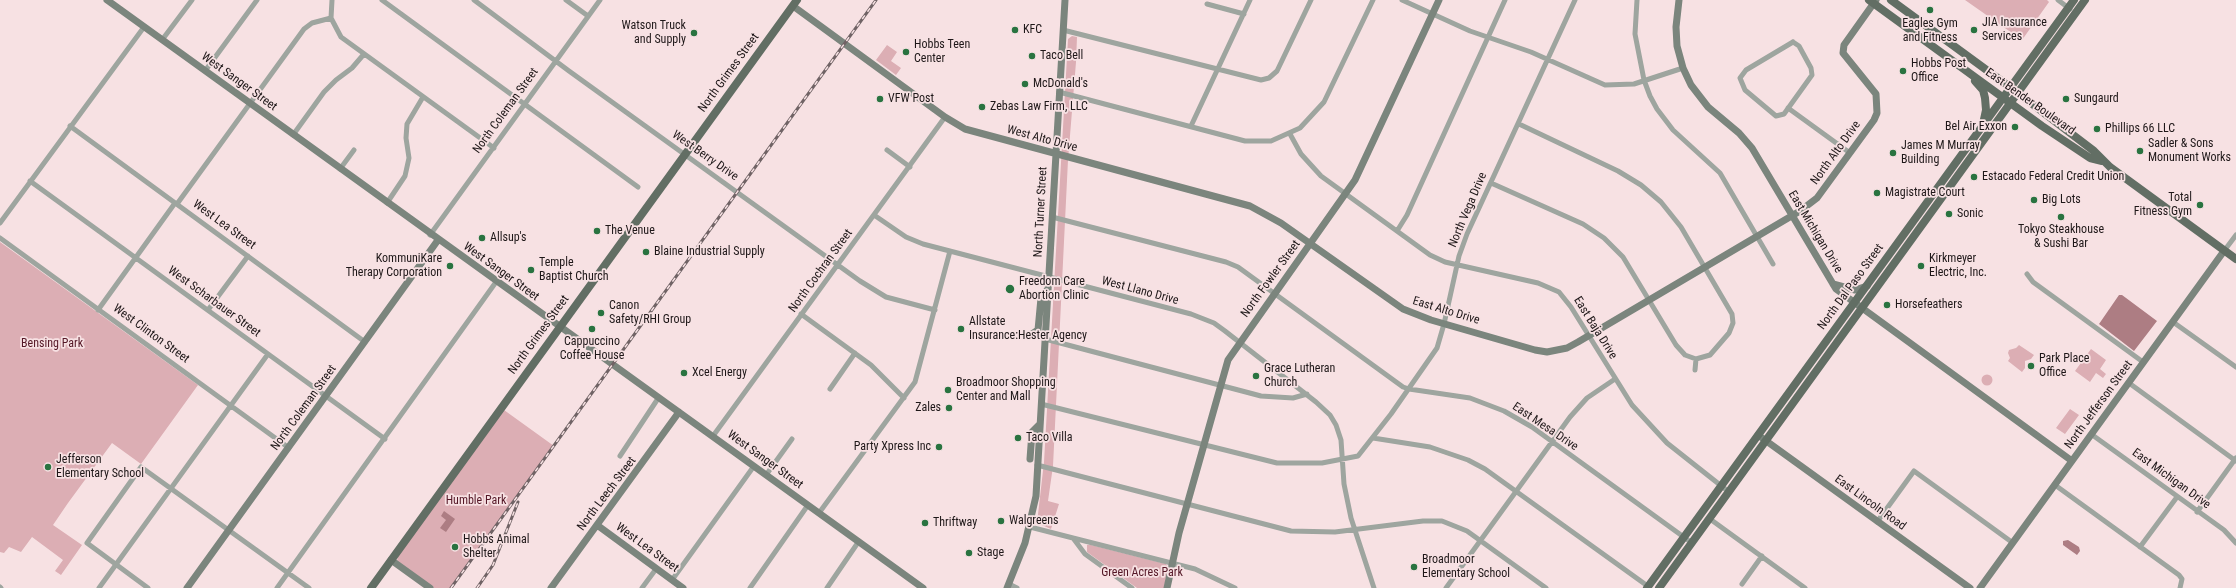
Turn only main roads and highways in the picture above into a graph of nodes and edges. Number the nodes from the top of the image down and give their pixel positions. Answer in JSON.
{"nodes":[{"id":1,"x":1891,"y":0,"type":"edge"},
{"id":2,"x":2074,"y":0,"type":"edge"},
{"id":3,"x":2085,"y":0,"type":"edge"},
{"id":4,"x":1873,"y":1,"type":"edge"},
{"id":5,"x":795,"y":3,"type":"edge"},
{"id":6,"x":1952,"y":44,"type":"junction"},
{"id":7,"x":1942,"y":54,"type":"junction"},
{"id":8,"x":1970,"y":74,"type":"junction"},
{"id":9,"x":2011,"y":87,"type":"junction"},
{"id":10,"x":2018,"y":93,"type":"junction"},
{"id":11,"x":2003,"y":98,"type":"junction"},
{"id":12,"x":2011,"y":103,"type":"junction"},
{"id":13,"x":1982,"y":126,"type":"junction"},
{"id":14,"x":2102,"y":161,"type":"junction"},
{"id":15,"x":2236,"y":259,"type":"edge"},
{"id":16,"x":370,"y":588,"type":"edge"},
{"id":17,"x":1648,"y":588,"type":"edge"},
{"id":18,"x":1659,"y":588,"type":"edge"}],
"edges":[{"from":1,"to":6,"type":"main road","name":"East Bender Boulevard"},
{"from":2,"to":9,"type":"main road","name":"North Dal Paso Street"},
{"from":3,"to":10,"type":"main road","name":"North Dal Paso Street"},
{"from":4,"to":7,"type":"main road","name":"East Bender Boulevard"},
{"from":5,"to":16,"type":"main road","name":"North Grimes Street"},
{"from":6,"to":7,"type":"main road"},
{"from":6,"to":9,"type":"main road","name":"East Bender Boulevard"},
{"from":7,"to":8,"type":"main road","name":"East Bender Boulevard"},
{"from":8,"to":11,"type":"main road","name":"East Bender Boulevard"},
{"from":8,"to":13,"type":"main road"},
{"from":9,"to":10,"type":"main road","name":"East Bender Boulevard"},
{"from":9,"to":11,"type":"main road","name":"North Dal Paso Street"},
{"from":10,"to":12,"type":"main road","name":"North Dal Paso Street"},
{"from":10,"to":14,"type":"main road","name":"East Bender Boulevard"},
{"from":11,"to":12,"type":"main road","name":"East Bender Boulevard"},
{"from":11,"to":13,"type":"main road","name":"North Dal Paso Street"},
{"from":12,"to":14,"type":"main road","name":"East Bender Boulevard"},
{"from":12,"to":18,"type":"main road","name":"North Dal Paso Street"},
{"from":13,"to":17,"type":"main road","name":"North Dal Paso Street"},
{"from":14,"to":15,"type":"main road","name":"East Bender Boulevard"}]}
